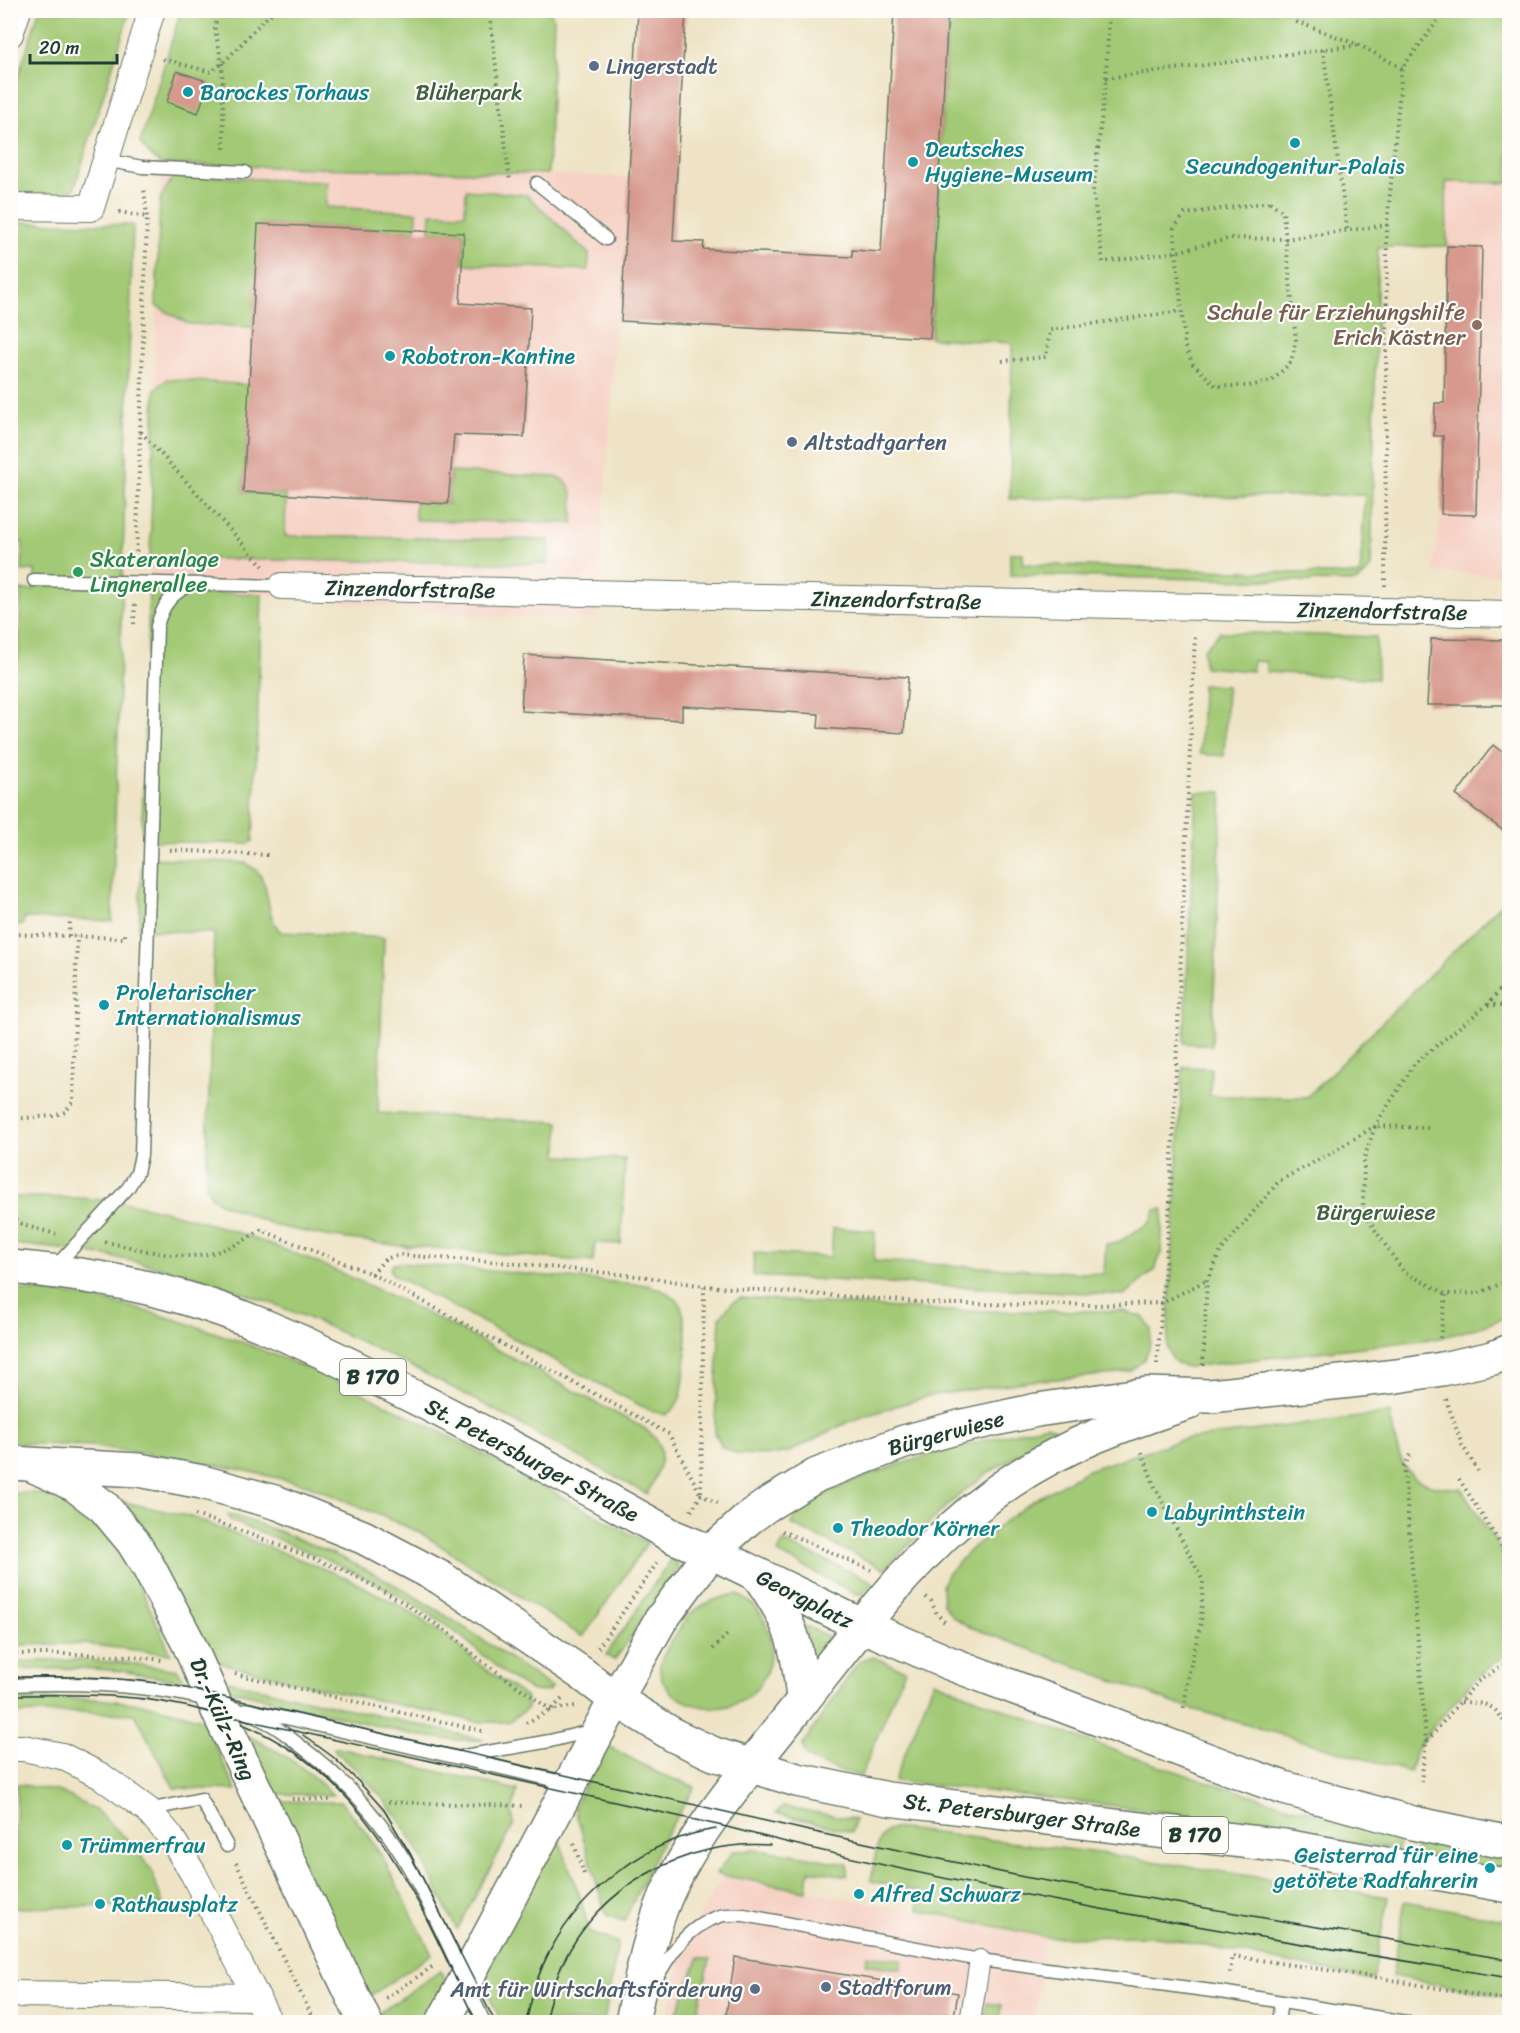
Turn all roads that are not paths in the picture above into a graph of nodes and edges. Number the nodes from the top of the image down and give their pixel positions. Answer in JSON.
{"nodes":[{"id":1,"x":18,"y":10,"type":"edge"},
{"id":2,"x":152,"y":10,"type":"edge"},
{"id":3,"x":10,"y":34,"type":"edge"},
{"id":4,"x":105,"y":160,"type":"junction"},
{"id":5,"x":245,"y":172,"type":"dead end"},
{"id":6,"x":537,"y":183,"type":"dead end"},
{"id":7,"x":10,"y":207,"type":"edge"},
{"id":8,"x":606,"y":239,"type":"dead end"},
{"id":9,"x":34,"y":580,"type":"dead end"},
{"id":10,"x":192,"y":584,"type":"junction"},
{"id":11,"x":282,"y":586,"type":"joint"},
{"id":12,"x":1509,"y":614,"type":"edge"},
{"id":13,"x":10,"y":1267,"type":"edge"},
{"id":14,"x":52,"y":1270,"type":"junction"},
{"id":15,"x":1509,"y":1351,"type":"edge"},
{"id":16,"x":1206,"y":1382,"type":"junction"},
{"id":17,"x":18,"y":1463,"type":"edge"},
{"id":18,"x":711,"y":1552,"type":"junction"},
{"id":19,"x":758,"y":1575,"type":"junction"},
{"id":20,"x":861,"y":1625,"type":"junction"},
{"id":21,"x":10,"y":1685,"type":"edge"},
{"id":22,"x":617,"y":1700,"type":"junction"},
{"id":23,"x":803,"y":1700,"type":"junction"},
{"id":24,"x":223,"y":1705,"type":"junction"},
{"id":25,"x":600,"y":1728,"type":"junction"},
{"id":26,"x":10,"y":1748,"type":"edge"},
{"id":27,"x":457,"y":1757,"type":"junction"},
{"id":28,"x":750,"y":1767,"type":"junction"},
{"id":29,"x":571,"y":1785,"type":"junction"},
{"id":30,"x":148,"y":1810,"type":"junction"},
{"id":31,"x":1509,"y":1843,"type":"edge"},
{"id":32,"x":227,"y":1846,"type":"road end"},
{"id":33,"x":1509,"y":1886,"type":"edge"},
{"id":34,"x":980,"y":1960,"type":"junction"},
{"id":35,"x":465,"y":1982,"type":"junction"},
{"id":36,"x":10,"y":1994,"type":"edge"},
{"id":37,"x":256,"y":1997,"type":"junction"},
{"id":38,"x":1281,"y":2002,"type":"junction"},
{"id":39,"x":363,"y":2018,"type":"edge"},
{"id":40,"x":1373,"y":2020,"type":"edge"},
{"id":41,"x":269,"y":2022,"type":"edge"},
{"id":42,"x":443,"y":2022,"type":"edge"},
{"id":43,"x":484,"y":2022,"type":"edge"},
{"id":44,"x":632,"y":2022,"type":"edge"},
{"id":45,"x":970,"y":2022,"type":"edge"},
{"id":46,"x":1278,"y":2022,"type":"edge"},
{"id":47,"x":1406,"y":2022,"type":"edge"}],
"edges":[{"from":1,"to":3,"type":"street"},
{"from":2,"to":4,"type":"street"},
{"from":4,"to":5,"type":"lane"},
{"from":4,"to":7,"type":"street"},
{"from":6,"to":8,"type":"lane"},
{"from":9,"to":10,"type":"lane"},
{"from":10,"to":11,"type":"lane"},
{"from":10,"to":14,"type":"lane"},
{"from":11,"to":12,"type":"street","name":"Zinzendorfstraße"},
{"from":13,"to":14,"type":"main road","name":"St. Petersburger Straße","number":"B 170"},
{"from":14,"to":18,"type":"main road","name":"St. Petersburger Straße","number":"B 170"},
{"from":15,"to":16,"type":"main road","name":"Bürgerwiese"},
{"from":16,"to":18,"type":"main road","name":"Bürgerwiese"},
{"from":16,"to":20,"type":"main road","name":"Bürgerwiese"},
{"from":17,"to":22,"type":"main road","number":"B 170"},
{"from":17,"to":24,"type":"main road","name":"Dr.-Külz-Ring"},
{"from":18,"to":19,"type":"main road","name":"Georgplatz","number":"B 170"},
{"from":18,"to":22,"type":"main road"},
{"from":19,"to":20,"type":"main road","name":"Georgplatz","number":"B 170"},
{"from":19,"to":23,"type":"main road"},
{"from":20,"to":23,"type":"main road","name":"Georgplatz"},
{"from":20,"to":31,"type":"main road","number":"B 170"},
{"from":21,"to":24,"type":"lane"},
{"from":22,"to":25,"type":"main road"},
{"from":22,"to":28,"type":"main road","number":"B 170"},
{"from":23,"to":28,"type":"main road","name":"Georgplatz"},
{"from":24,"to":27,"type":"lane"},
{"from":24,"to":35,"type":"lane"},
{"from":24,"to":39,"type":"main road","name":"Dr.-Külz-Ring"},
{"from":25,"to":27,"type":"lane"},
{"from":25,"to":29,"type":"main road"},
{"from":26,"to":30,"type":"street"},
{"from":27,"to":29,"type":"lane"},
{"from":28,"to":33,"type":"main road","name":"St. Petersburger Straße","number":"B 170"},
{"from":28,"to":44,"type":"main road","name":"Georgplatz"},
{"from":29,"to":35,"type":"main road"},
{"from":30,"to":32,"type":"lane"},
{"from":30,"to":37,"type":"street"},
{"from":34,"to":38,"type":"lane"},
{"from":34,"to":44,"type":"lane"},
{"from":34,"to":45,"type":"street"},
{"from":35,"to":42,"type":"main road"},
{"from":35,"to":43,"type":"lane"},
{"from":36,"to":37,"type":"street"},
{"from":37,"to":41,"type":"street"},
{"from":38,"to":40,"type":"lane"},
{"from":38,"to":46,"type":"lane"},
{"from":40,"to":47,"type":"lane"}]}
